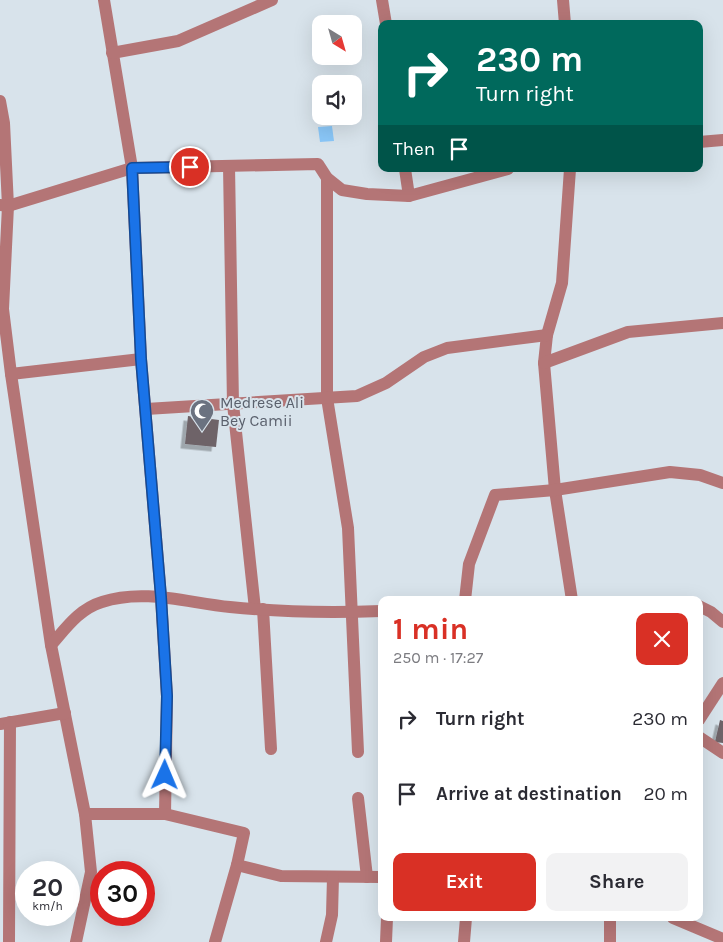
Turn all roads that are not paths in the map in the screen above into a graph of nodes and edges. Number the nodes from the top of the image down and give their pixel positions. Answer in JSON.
{"nodes":[{"id":1,"x":104,"y":0,"type":"edge"},
{"id":2,"x":272,"y":0,"type":"edge"},
{"id":3,"x":382,"y":0,"type":"edge"},
{"id":4,"x":563,"y":0,"type":"edge"},
{"id":5,"x":385,"y":20,"type":"edge"},
{"id":6,"x":565,"y":20,"type":"edge"},
{"id":7,"x":112,"y":52,"type":"junction"},
{"id":8,"x":0,"y":101,"type":"edge"},
{"id":9,"x":2,"y":122,"type":"edge"},
{"id":10,"x":723,"y":140,"type":"edge"},
{"id":11,"x":703,"y":142,"type":"edge"},
{"id":12,"x":229,"y":166,"type":"junction"},
{"id":13,"x":132,"y":168,"type":"junction"},
{"id":14,"x":405,"y":172,"type":"edge"},
{"id":15,"x":497,"y":172,"type":"edge"},
{"id":16,"x":570,"y":172,"type":"edge"},
{"id":17,"x":326,"y":178,"type":"junction"},
{"id":18,"x":409,"y":196,"type":"junction"},
{"id":19,"x":4,"y":205,"type":"edge"},
{"id":20,"x":2,"y":309,"type":"edge"},
{"id":21,"x":723,"y":323,"type":"edge"},
{"id":22,"x":547,"y":335,"type":"junction"},
{"id":23,"x":141,"y":359,"type":"junction"},
{"id":24,"x":544,"y":363,"type":"junction"},
{"id":25,"x":11,"y":374,"type":"junction"},
{"id":26,"x":328,"y":398,"type":"junction"},
{"id":27,"x":233,"y":404,"type":"junction"},
{"id":28,"x":146,"y":409,"type":"junction"},
{"id":29,"x":723,"y":483,"type":"edge"},
{"id":30,"x":555,"y":490,"type":"junction"},
{"id":31,"x":465,"y":596,"type":"edge"},
{"id":32,"x":571,"y":596,"type":"edge"},
{"id":33,"x":161,"y":597,"type":"junction"},
{"id":34,"x":703,"y":608,"type":"edge"},
{"id":35,"x":259,"y":609,"type":"junction"},
{"id":36,"x":378,"y":611,"type":"edge"},
{"id":37,"x":351,"y":612,"type":"junction"},
{"id":38,"x":723,"y":622,"type":"edge"},
{"id":39,"x":50,"y":645,"type":"junction"},
{"id":40,"x":723,"y":683,"type":"edge"},
{"id":41,"x":65,"y":713,"type":"junction"},
{"id":42,"x":703,"y":714,"type":"edge"},
{"id":43,"x":5,"y":723,"type":"edge"},
{"id":44,"x":703,"y":740,"type":"edge"},
{"id":45,"x":271,"y":749,"type":"dead end"},
{"id":46,"x":358,"y":752,"type":"dead end"},
{"id":47,"x":723,"y":753,"type":"edge"},
{"id":48,"x":358,"y":798,"type":"dead end"},
{"id":49,"x":85,"y":814,"type":"junction"},
{"id":50,"x":165,"y":814,"type":"junction"},
{"id":51,"x":237,"y":865,"type":"junction"},
{"id":52,"x":333,"y":877,"type":"junction"},
{"id":53,"x":367,"y":877,"type":"junction"},
{"id":54,"x":378,"y":877,"type":"edge"},
{"id":55,"x":387,"y":921,"type":"edge"},
{"id":56,"x":466,"y":921,"type":"edge"},
{"id":57,"x":609,"y":921,"type":"edge"},
{"id":58,"x":680,"y":921,"type":"edge"},
{"id":59,"x":723,"y":939,"type":"edge"},
{"id":60,"x":9,"y":942,"type":"edge"},
{"id":61,"x":76,"y":942,"type":"edge"},
{"id":62,"x":215,"y":942,"type":"edge"},
{"id":63,"x":326,"y":942,"type":"edge"},
{"id":64,"x":386,"y":942,"type":"edge"},
{"id":65,"x":464,"y":942,"type":"edge"},
{"id":66,"x":610,"y":942,"type":"edge"}],
"edges":[{"from":1,"to":7,"type":"street"},
{"from":2,"to":7,"type":"street"},
{"from":3,"to":5,"type":"street"},
{"from":4,"to":6,"type":"street"},
{"from":7,"to":13,"type":"street"},
{"from":8,"to":9,"type":"street"},
{"from":9,"to":19,"type":"street"},
{"from":10,"to":11,"type":"street"},
{"from":12,"to":13,"type":"street"},
{"from":12,"to":17,"type":"street"},
{"from":12,"to":27,"type":"street"},
{"from":13,"to":19,"type":"street"},
{"from":13,"to":23,"type":"street"},
{"from":14,"to":18,"type":"street"},
{"from":15,"to":18,"type":"street"},
{"from":16,"to":22,"type":"street"},
{"from":17,"to":18,"type":"street"},
{"from":17,"to":26,"type":"street"},
{"from":19,"to":20,"type":"street"},
{"from":20,"to":25,"type":"street"},
{"from":21,"to":24,"type":"street"},
{"from":22,"to":24,"type":"street"},
{"from":22,"to":26,"type":"street"},
{"from":23,"to":25,"type":"street"},
{"from":23,"to":28,"type":"street"},
{"from":24,"to":30,"type":"street"},
{"from":25,"to":39,"type":"street"},
{"from":26,"to":27,"type":"street"},
{"from":26,"to":37,"type":"street"},
{"from":27,"to":28,"type":"street"},
{"from":27,"to":35,"type":"street"},
{"from":28,"to":33,"type":"street"},
{"from":29,"to":30,"type":"street"},
{"from":30,"to":31,"type":"street"},
{"from":30,"to":32,"type":"street"},
{"from":33,"to":35,"type":"street"},
{"from":33,"to":39,"type":"street"},
{"from":33,"to":50,"type":"street"},
{"from":34,"to":38,"type":"street"},
{"from":35,"to":37,"type":"street"},
{"from":35,"to":45,"type":"street"},
{"from":36,"to":37,"type":"street"},
{"from":37,"to":46,"type":"street"},
{"from":39,"to":41,"type":"street"},
{"from":40,"to":42,"type":"street"},
{"from":41,"to":43,"type":"street"},
{"from":41,"to":49,"type":"street"},
{"from":43,"to":60,"type":"street"},
{"from":44,"to":47,"type":"street"},
{"from":48,"to":53,"type":"street"},
{"from":49,"to":50,"type":"street"},
{"from":49,"to":61,"type":"street"},
{"from":50,"to":51,"type":"street"},
{"from":51,"to":52,"type":"street"},
{"from":51,"to":62,"type":"street"},
{"from":52,"to":53,"type":"street"},
{"from":52,"to":63,"type":"street"},
{"from":53,"to":54,"type":"street"},
{"from":55,"to":64,"type":"street"},
{"from":56,"to":65,"type":"street"},
{"from":57,"to":66,"type":"street"},
{"from":58,"to":59,"type":"street"}]}
